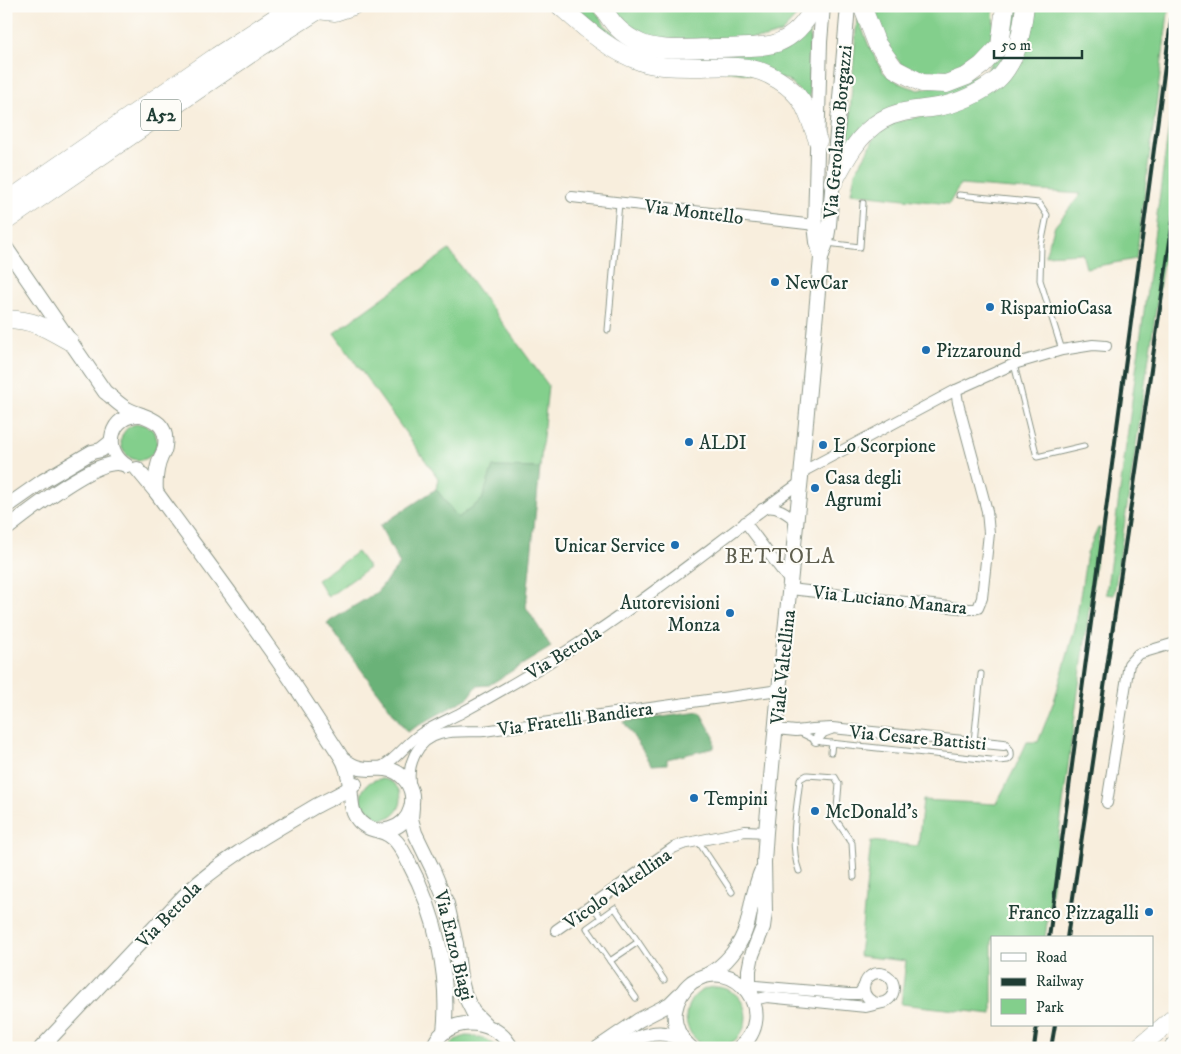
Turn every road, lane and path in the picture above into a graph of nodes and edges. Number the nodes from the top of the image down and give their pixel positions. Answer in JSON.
{"nodes":[{"id":1,"x":296,"y":6,"type":"edge"},
{"id":2,"x":352,"y":6,"type":"edge"},
{"id":3,"x":560,"y":6,"type":"edge"},
{"id":4,"x":602,"y":6,"type":"edge"},
{"id":5,"x":814,"y":6,"type":"edge"},
{"id":6,"x":823,"y":6,"type":"edge"},
{"id":7,"x":848,"y":6,"type":"edge"},
{"id":8,"x":864,"y":6,"type":"edge"},
{"id":9,"x":1005,"y":6,"type":"edge"},
{"id":10,"x":1025,"y":6,"type":"edge"},
{"id":11,"x":321,"y":8,"type":"edge"},
{"id":12,"x":818,"y":141,"type":"junction"},
{"id":13,"x":833,"y":183,"type":"junction"},
{"id":14,"x":959,"y":195,"type":"dead end"},
{"id":15,"x":572,"y":198,"type":"dead end"},
{"id":16,"x":6,"y":202,"type":"edge"},
{"id":17,"x":619,"y":203,"type":"junction"},
{"id":18,"x":862,"y":203,"type":"dead end"},
{"id":19,"x":6,"y":221,"type":"edge"},
{"id":20,"x":815,"y":225,"type":"junction"},
{"id":21,"x":822,"y":242,"type":"junction"},
{"id":22,"x":6,"y":248,"type":"edge"},
{"id":23,"x":6,"y":319,"type":"edge"},
{"id":24,"x":608,"y":330,"type":"dead end"},
{"id":25,"x":69,"y":341,"type":"junction"},
{"id":26,"x":1106,"y":346,"type":"dead end"},
{"id":27,"x":1062,"y":350,"type":"junction"},
{"id":28,"x":1014,"y":364,"type":"junction"},
{"id":29,"x":956,"y":390,"type":"junction"},
{"id":30,"x":105,"y":392,"type":"junction"},
{"id":31,"x":143,"y":415,"type":"junction"},
{"id":32,"x":112,"y":437,"type":"junction"},
{"id":33,"x":1084,"y":446,"type":"dead end"},
{"id":34,"x":161,"y":457,"type":"junction"},
{"id":35,"x":122,"y":464,"type":"junction"},
{"id":36,"x":137,"y":469,"type":"junction"},
{"id":37,"x":801,"y":477,"type":"junction"},
{"id":38,"x":156,"y":492,"type":"junction"},
{"id":39,"x":6,"y":507,"type":"edge"},
{"id":40,"x":761,"y":510,"type":"junction"},
{"id":41,"x":745,"y":522,"type":"junction"},
{"id":42,"x":797,"y":522,"type":"junction"},
{"id":43,"x":6,"y":529,"type":"edge"},
{"id":44,"x":790,"y":586,"type":"junction"},
{"id":45,"x":1175,"y":643,"type":"edge"},
{"id":46,"x":981,"y":674,"type":"dead end"},
{"id":47,"x":779,"y":690,"type":"junction"},
{"id":48,"x":832,"y":728,"type":"junction"},
{"id":49,"x":776,"y":729,"type":"junction"},
{"id":50,"x":796,"y":731,"type":"junction"},
{"id":51,"x":816,"y":740,"type":"junction"},
{"id":52,"x":974,"y":742,"type":"junction"},
{"id":53,"x":832,"y":743,"type":"junction"},
{"id":54,"x":1004,"y":745,"type":"joint"},
{"id":55,"x":831,"y":752,"type":"dead end"},
{"id":56,"x":343,"y":759,"type":"junction"},
{"id":57,"x":375,"y":769,"type":"junction"},
{"id":58,"x":411,"y":789,"type":"junction"},
{"id":59,"x":352,"y":790,"type":"junction"},
{"id":60,"x":1107,"y":804,"type":"dead end"},
{"id":61,"x":412,"y":805,"type":"junction"},
{"id":62,"x":316,"y":806,"type":"junction"},
{"id":63,"x":353,"y":812,"type":"junction"},
{"id":64,"x":378,"y":830,"type":"junction"},
{"id":65,"x":766,"y":832,"type":"junction"},
{"id":66,"x":698,"y":841,"type":"junction"},
{"id":67,"x":764,"y":862,"type":"junction"},
{"id":68,"x":799,"y":871,"type":"dead end"},
{"id":69,"x":854,"y":877,"type":"dead end"},
{"id":70,"x":732,"y":892,"type":"dead end"},
{"id":71,"x":592,"y":905,"type":"junction"},
{"id":72,"x":601,"y":918,"type":"junction"},
{"id":73,"x":556,"y":930,"type":"dead end"},
{"id":74,"x":638,"y":942,"type":"junction"},
{"id":75,"x":610,"y":961,"type":"junction"},
{"id":76,"x":700,"y":978,"type":"junction"},
{"id":77,"x":664,"y":980,"type":"dead end"},
{"id":78,"x":745,"y":985,"type":"junction"},
{"id":79,"x":864,"y":986,"type":"junction"},
{"id":80,"x":683,"y":991,"type":"junction"},
{"id":81,"x":636,"y":998,"type":"dead end"},
{"id":82,"x":753,"y":1000,"type":"junction"},
{"id":83,"x":883,"y":1004,"type":"junction"},
{"id":84,"x":1175,"y":1017,"type":"edge"},
{"id":85,"x":486,"y":1025,"type":"junction"},
{"id":86,"x":444,"y":1032,"type":"junction"},
{"id":87,"x":744,"y":1045,"type":"edge"},
{"id":88,"x":689,"y":1046,"type":"edge"},
{"id":89,"x":41,"y":1048,"type":"edge"},
{"id":90,"x":433,"y":1048,"type":"edge"},
{"id":91,"x":511,"y":1048,"type":"edge"},
{"id":92,"x":598,"y":1048,"type":"edge"},
{"id":93,"x":620,"y":1048,"type":"edge"},
{"id":94,"x":1138,"y":1048,"type":"edge"}],
"edges":[{"from":1,"to":16,"type":"highway","number":"A52"},
{"from":2,"to":11,"type":"highway"},
{"from":3,"to":12,"type":"highway"},
{"from":4,"to":5,"type":"highway"},
{"from":6,"to":12,"type":"street","name":"Via Gerolamo Borgazzi"},
{"from":7,"to":13,"type":"street","name":"Via Gerolamo Borgazzi"},
{"from":8,"to":9,"type":"highway"},
{"from":10,"to":13,"type":"highway"},
{"from":11,"to":19,"type":"highway","number":"A52"},
{"from":12,"to":20,"type":"street","name":"Via Gerolamo Borgazzi"},
{"from":13,"to":21,"type":"street","name":"Via Gerolamo Borgazzi"},
{"from":14,"to":27,"type":"lane"},
{"from":15,"to":17,"type":"street","name":"Via Montello"},
{"from":17,"to":20,"type":"street","name":"Via Montello"},
{"from":17,"to":24,"type":"lane"},
{"from":18,"to":21,"type":"lane"},
{"from":20,"to":21,"type":"street","name":"Via Gerolamo Borgazzi"},
{"from":21,"to":37,"type":"street","name":"Via Gerolamo Borgazzi"},
{"from":22,"to":25,"type":"street"},
{"from":23,"to":25,"type":"highway"},
{"from":25,"to":30,"type":"street"},
{"from":26,"to":27,"type":"street","name":"Via Bettola"},
{"from":27,"to":28,"type":"street","name":"Via Bettola"},
{"from":28,"to":29,"type":"street","name":"Via Bettola"},
{"from":28,"to":33,"type":"lane"},
{"from":29,"to":37,"type":"street","name":"Via Bettola"},
{"from":29,"to":44,"type":"street","name":"Via Luciano Manara"},
{"from":30,"to":31,"type":"street"},
{"from":30,"to":32,"type":"street"},
{"from":31,"to":32,"type":"street"},
{"from":31,"to":34,"type":"street"},
{"from":32,"to":35,"type":"street"},
{"from":32,"to":39,"type":"street"},
{"from":34,"to":36,"type":"street"},
{"from":34,"to":38,"type":"street"},
{"from":35,"to":36,"type":"street"},
{"from":35,"to":43,"type":"street"},
{"from":36,"to":38,"type":"street"},
{"from":37,"to":40,"type":"street","name":"Via Bettola"},
{"from":37,"to":42,"type":"street","name":"Viale Valtellina"},
{"from":38,"to":56,"type":"street"},
{"from":40,"to":41,"type":"street","name":"Via Bettola"},
{"from":40,"to":42,"type":"street"},
{"from":41,"to":44,"type":"street"},
{"from":41,"to":57,"type":"street","name":"Via Bettola"},
{"from":42,"to":44,"type":"street","name":"Viale Valtellina"},
{"from":44,"to":47,"type":"street","name":"Viale Valtellina"},
{"from":45,"to":60,"type":"street"},
{"from":46,"to":52,"type":"lane"},
{"from":47,"to":49,"type":"street","name":"Viale Valtellina"},
{"from":47,"to":58,"type":"street","name":"Via Fratelli Bandiera"},
{"from":48,"to":50,"type":"street","name":"Via Cesare Battisti"},
{"from":48,"to":51,"type":"street","name":"Via Cesare Battisti"},
{"from":48,"to":52,"type":"street","name":"Via Cesare Battisti"},
{"from":49,"to":50,"type":"street","name":"Via Cesare Battisti"},
{"from":49,"to":65,"type":"street","name":"Viale Valtellina"},
{"from":50,"to":51,"type":"lane"},
{"from":51,"to":53,"type":"lane"},
{"from":52,"to":54,"type":"street","name":"Via Cesare Battisti"},
{"from":53,"to":54,"type":"lane"},
{"from":53,"to":55,"type":"lane"},
{"from":56,"to":57,"type":"street"},
{"from":56,"to":59,"type":"street"},
{"from":57,"to":58,"type":"street"},
{"from":57,"to":59,"type":"street"},
{"from":58,"to":61,"type":"street"},
{"from":59,"to":62,"type":"street","name":"Via Bettola"},
{"from":59,"to":63,"type":"street"},
{"from":61,"to":64,"type":"street"},
{"from":61,"to":85,"type":"street","name":"Via Enzo Biagi"},
{"from":62,"to":63,"type":"street","name":"Via Bettola"},
{"from":62,"to":89,"type":"street","name":"Via Bettola"},
{"from":63,"to":64,"type":"street"},
{"from":64,"to":86,"type":"street","name":"Via Enzo Biagi"},
{"from":65,"to":66,"type":"street","name":"Vicolo Valtellina"},
{"from":65,"to":67,"type":"street","name":"Viale Valtellina"},
{"from":66,"to":70,"type":"lane"},
{"from":66,"to":71,"type":"street","name":"Vicolo Valtellina"},
{"from":67,"to":76,"type":"street","name":"Viale Valtellina"},
{"from":67,"to":78,"type":"street","name":"Viale Valtellina"},
{"from":68,"to":69,"type":"lane"},
{"from":71,"to":72,"type":"lane"},
{"from":71,"to":73,"type":"street","name":"Vicolo Valtellina"},
{"from":72,"to":74,"type":"lane"},
{"from":72,"to":75,"type":"lane"},
{"from":74,"to":75,"type":"lane"},
{"from":74,"to":77,"type":"lane"},
{"from":75,"to":81,"type":"lane"},
{"from":76,"to":78,"type":"street"},
{"from":76,"to":80,"type":"street","name":"Viale Valtellina"},
{"from":78,"to":79,"type":"street"},
{"from":78,"to":82,"type":"street","name":"Viale Valtellina"},
{"from":79,"to":83,"type":"street"},
{"from":79,"to":83,"type":"street"},
{"from":80,"to":88,"type":"street"},
{"from":80,"to":92,"type":"street","name":"Viale Valtellina"},
{"from":82,"to":83,"type":"street"},
{"from":82,"to":87,"type":"street","name":"Viale Valtellina"},
{"from":84,"to":94,"type":"highway"},
{"from":85,"to":86,"type":"street"},
{"from":85,"to":91,"type":"street","name":"Via Enzo Biagi"},
{"from":86,"to":90,"type":"street"},
{"from":88,"to":93,"type":"street"}]}
